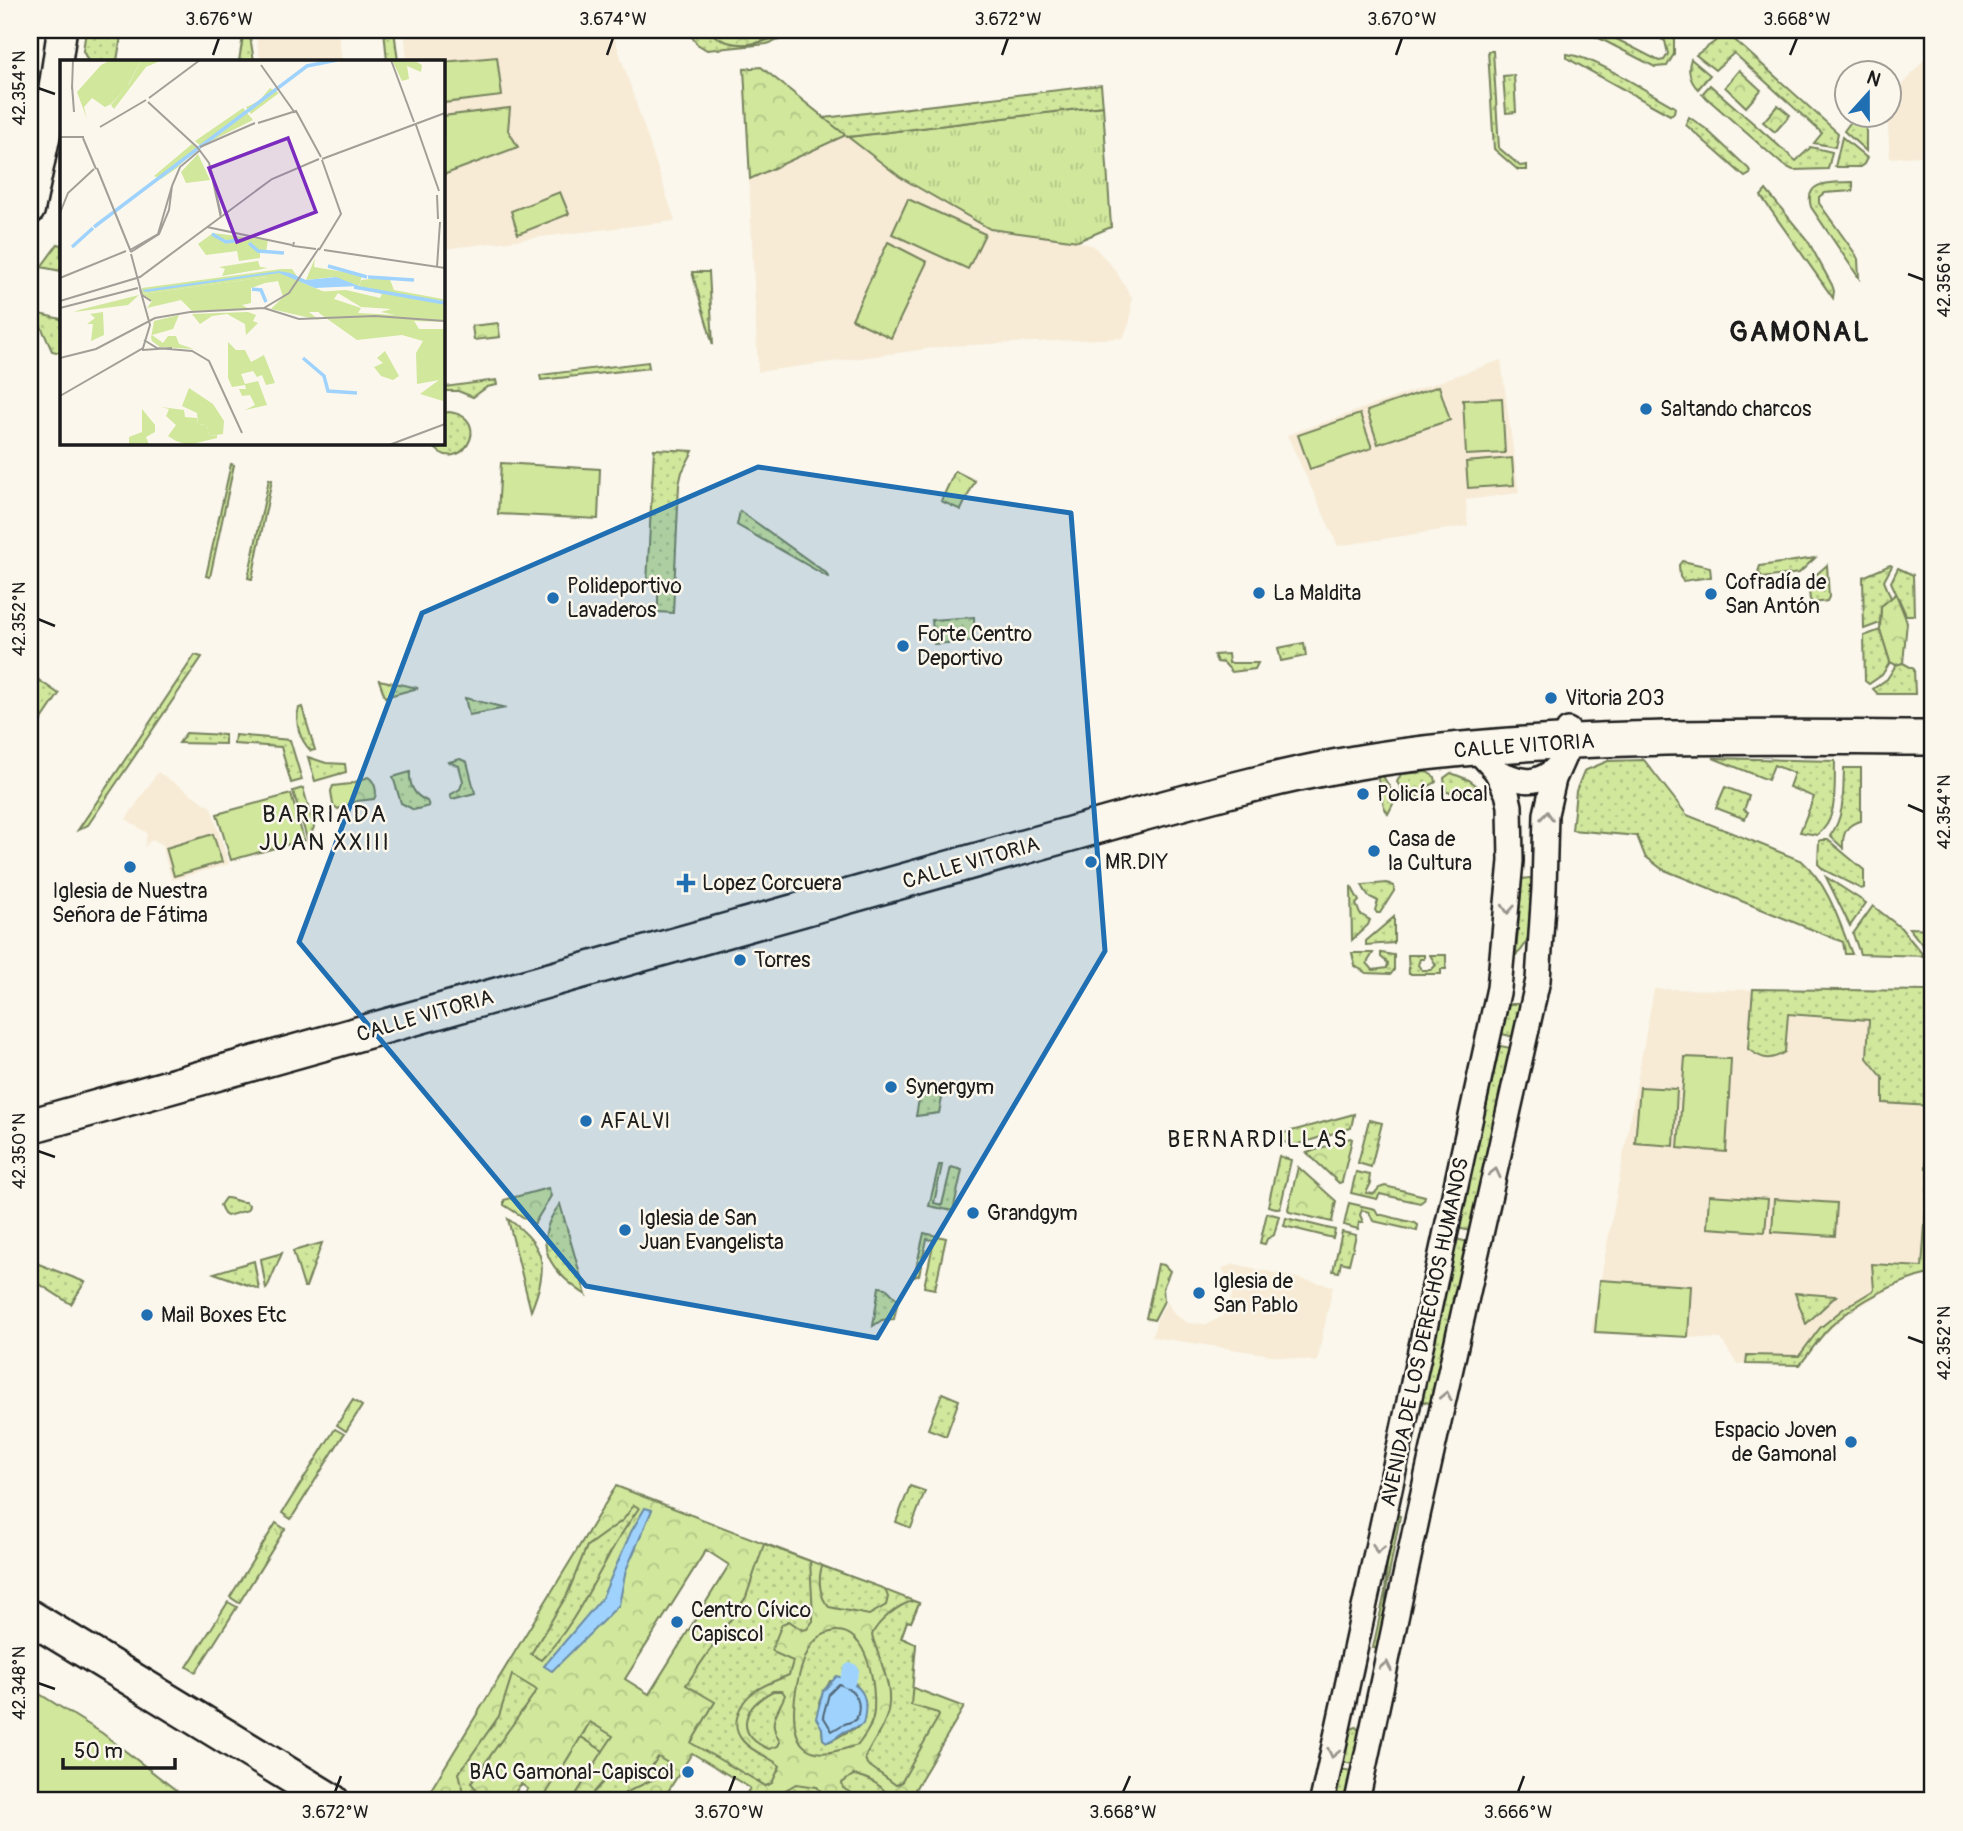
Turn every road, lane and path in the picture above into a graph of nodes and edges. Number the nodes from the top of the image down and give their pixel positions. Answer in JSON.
{"nodes":[{"id":1,"x":62,"y":30,"type":"edge"},
{"id":2,"x":30,"y":210,"type":"edge"},
{"id":3,"x":1933,"y":719,"type":"edge"},
{"id":4,"x":1933,"y":738,"type":"edge"},
{"id":5,"x":1565,"y":744,"type":"junction"},
{"id":6,"x":1486,"y":760,"type":"junction"},
{"id":7,"x":1511,"y":861,"type":"junction"},
{"id":8,"x":1545,"y":862,"type":"junction"},
{"id":9,"x":30,"y":1109,"type":"edge"},
{"id":10,"x":30,"y":1126,"type":"edge"},
{"id":11,"x":30,"y":1617,"type":"edge"},
{"id":12,"x":30,"y":1634,"type":"edge"},
{"id":13,"x":304,"y":1801,"type":"edge"},
{"id":14,"x":332,"y":1801,"type":"edge"},
{"id":15,"x":1322,"y":1801,"type":"edge"},
{"id":16,"x":1357,"y":1801,"type":"edge"}],
"edges":[{"from":1,"to":2,"type":"main road"},
{"from":3,"to":5,"type":"highway","name":"CALLE VITORIA"},
{"from":4,"to":5,"type":"highway","name":"CALLE VITORIA"},
{"from":5,"to":6,"type":"highway","name":"CALLE VITORIA"},
{"from":8,"to":5,"type":"street","name":"AVENIDA DE LOS DERECHOS HUMANOS","one_way":true},
{"from":5,"to":9,"type":"highway","name":"CALLE VITORIA"},
{"from":6,"to":7,"type":"street","name":"AVENIDA DE LOS DERECHOS HUMANOS"},
{"from":6,"to":10,"type":"highway","name":"CALLE VITORIA"},
{"from":7,"to":8,"type":"street"},
{"from":7,"to":15,"type":"street","name":"AVENIDA DE LOS DERECHOS HUMANOS","one_way":true},
{"from":16,"to":8,"type":"street","name":"AVENIDA DE LOS DERECHOS HUMANOS","one_way":true},
{"from":11,"to":14,"type":"highway"},
{"from":12,"to":13,"type":"highway"}]}
